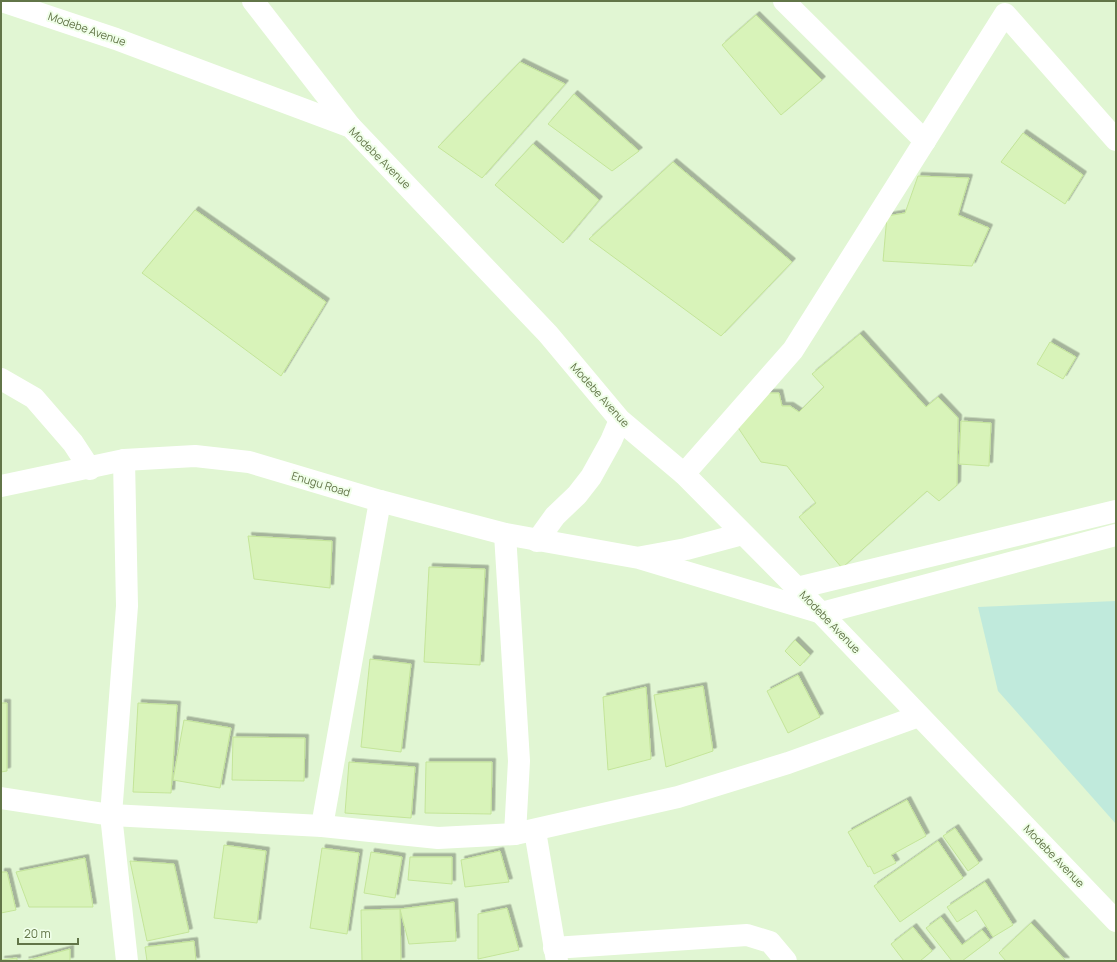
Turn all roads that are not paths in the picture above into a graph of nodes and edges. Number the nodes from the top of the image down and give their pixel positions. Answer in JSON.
{"nodes":[{"id":1,"x":2,"y":1,"type":"edge"},
{"id":2,"x":252,"y":1,"type":"edge"},
{"id":3,"x":784,"y":1,"type":"edge"},
{"id":4,"x":351,"y":126,"type":"junction"},
{"id":5,"x":1116,"y":140,"type":"edge"},
{"id":6,"x":925,"y":141,"type":"junction"},
{"id":7,"x":1,"y":379,"type":"edge"},
{"id":8,"x":620,"y":420,"type":"junction"},
{"id":9,"x":124,"y":460,"type":"junction"},
{"id":10,"x":90,"y":469,"type":"junction"},
{"id":11,"x":684,"y":474,"type":"junction"},
{"id":12,"x":1,"y":486,"type":"edge"},
{"id":13,"x":380,"y":501,"type":"junction"},
{"id":14,"x":1116,"y":511,"type":"edge"},
{"id":15,"x":505,"y":534,"type":"junction"},
{"id":16,"x":742,"y":534,"type":"junction"},
{"id":17,"x":1116,"y":535,"type":"edge"},
{"id":18,"x":538,"y":541,"type":"junction"},
{"id":19,"x":639,"y":558,"type":"junction"},
{"id":20,"x":797,"y":588,"type":"junction"},
{"id":21,"x":822,"y":613,"type":"junction"},
{"id":22,"x":919,"y":716,"type":"junction"},
{"id":23,"x":1,"y":798,"type":"edge"},
{"id":24,"x":111,"y":815,"type":"junction"},
{"id":25,"x":322,"y":826,"type":"junction"},
{"id":26,"x":525,"y":832,"type":"junction"},
{"id":27,"x":1116,"y":921,"type":"edge"},
{"id":28,"x":555,"y":954,"type":"edge"},
{"id":29,"x":127,"y":961,"type":"edge"},
{"id":30,"x":786,"y":961,"type":"edge"}],
"edges":[{"from":1,"to":4,"type":"street","name":"Modebe Avenue"},
{"from":2,"to":4,"type":"street"},
{"from":3,"to":6,"type":"street"},
{"from":4,"to":8,"type":"street","name":"Modebe Avenue"},
{"from":5,"to":6,"type":"street"},
{"from":6,"to":11,"type":"street"},
{"from":7,"to":10,"type":"street"},
{"from":8,"to":11,"type":"street","name":"Modebe Avenue"},
{"from":8,"to":18,"type":"street"},
{"from":9,"to":10,"type":"street","name":"Enugu Road"},
{"from":9,"to":13,"type":"street","name":"Enugu Road"},
{"from":9,"to":24,"type":"street"},
{"from":10,"to":12,"type":"street","name":"Enugu Road"},
{"from":11,"to":16,"type":"street","name":"Modebe Avenue"},
{"from":13,"to":15,"type":"street","name":"Enugu Road"},
{"from":13,"to":25,"type":"street"},
{"from":14,"to":20,"type":"street"},
{"from":15,"to":18,"type":"street","name":"Enugu Road"},
{"from":15,"to":26,"type":"street"},
{"from":16,"to":19,"type":"street"},
{"from":16,"to":20,"type":"street","name":"Modebe Avenue"},
{"from":17,"to":21,"type":"street"},
{"from":18,"to":19,"type":"street","name":"Enugu Road"},
{"from":19,"to":21,"type":"street"},
{"from":20,"to":21,"type":"street","name":"Modebe Avenue"},
{"from":21,"to":22,"type":"street","name":"Modebe Avenue"},
{"from":22,"to":26,"type":"street"},
{"from":22,"to":27,"type":"street","name":"Modebe Avenue"},
{"from":23,"to":24,"type":"street"},
{"from":24,"to":25,"type":"street"},
{"from":24,"to":29,"type":"street"},
{"from":25,"to":26,"type":"street"},
{"from":26,"to":28,"type":"street"},
{"from":28,"to":30,"type":"street"}]}
